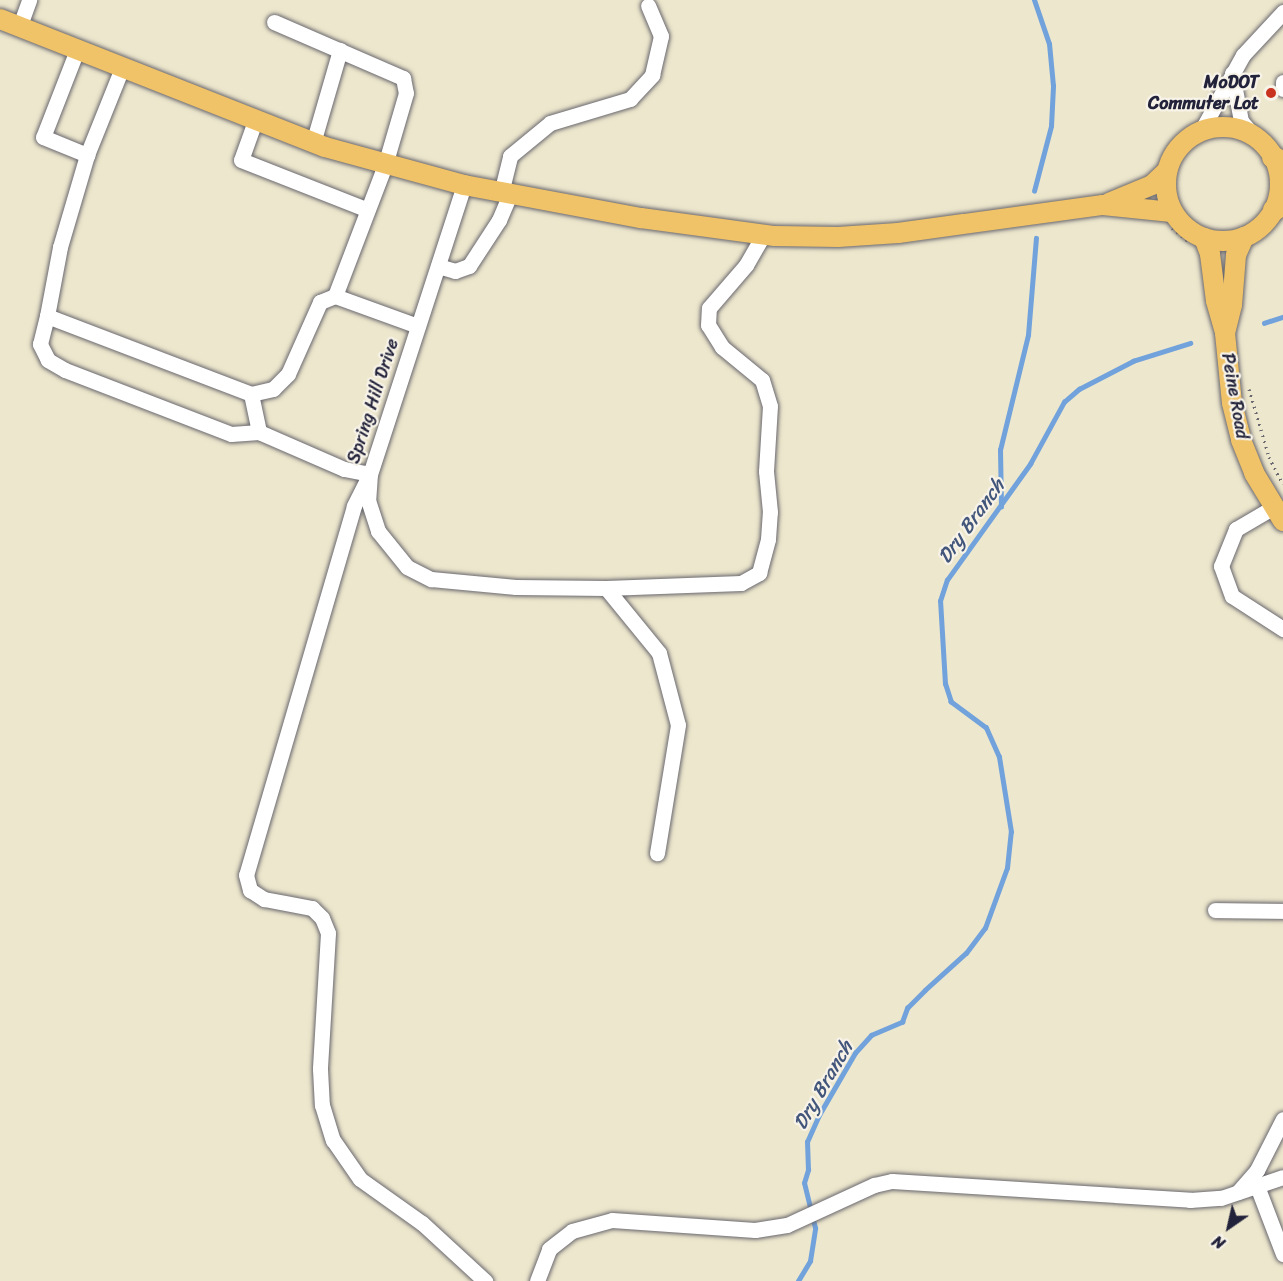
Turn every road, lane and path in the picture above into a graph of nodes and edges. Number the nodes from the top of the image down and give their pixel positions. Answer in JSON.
{"nodes":[{"id":1,"x":29,"y":0,"type":"edge"},
{"id":2,"x":648,"y":6,"type":"dead end"},
{"id":3,"x":1283,"y":12,"type":"edge"},
{"id":4,"x":274,"y":22,"type":"dead end"},
{"id":5,"x":6,"y":25,"type":"edge"},
{"id":6,"x":77,"y":50,"type":"junction"},
{"id":7,"x":340,"y":50,"type":"junction"},
{"id":8,"x":122,"y":68,"type":"junction"},
{"id":9,"x":1232,"y":74,"type":"junction"},
{"id":10,"x":1283,"y":82,"type":"edge"},
{"id":11,"x":1283,"y":89,"type":"edge"},
{"id":12,"x":255,"y":121,"type":"junction"},
{"id":13,"x":1201,"y":131,"type":"junction"},
{"id":14,"x":1254,"y":136,"type":"junction"},
{"id":15,"x":313,"y":143,"type":"junction"},
{"id":16,"x":87,"y":154,"type":"junction"},
{"id":17,"x":1278,"y":160,"type":"edge"},
{"id":18,"x":385,"y":165,"type":"junction"},
{"id":19,"x":1167,"y":171,"type":"junction"},
{"id":20,"x":464,"y":185,"type":"junction"},
{"id":21,"x":505,"y":194,"type":"junction"},
{"id":22,"x":1103,"y":205,"type":"junction"},
{"id":23,"x":1279,"y":207,"type":"edge"},
{"id":24,"x":368,"y":210,"type":"junction"},
{"id":25,"x":1172,"y":212,"type":"junction"},
{"id":26,"x":764,"y":234,"type":"junction"},
{"id":27,"x":1244,"y":237,"type":"junction"},
{"id":28,"x":1204,"y":238,"type":"junction"},
{"id":29,"x":438,"y":266,"type":"junction"},
{"id":30,"x":335,"y":296,"type":"junction"},
{"id":31,"x":47,"y":316,"type":"junction"},
{"id":32,"x":418,"y":326,"type":"junction"},
{"id":33,"x":1225,"y":333,"type":"junction"},
{"id":34,"x":251,"y":394,"type":"junction"},
{"id":35,"x":259,"y":432,"type":"junction"},
{"id":36,"x":370,"y":474,"type":"junction"},
{"id":37,"x":1278,"y":514,"type":"edge"},
{"id":38,"x":606,"y":588,"type":"junction"},
{"id":39,"x":1283,"y":629,"type":"edge"},
{"id":40,"x":657,"y":853,"type":"dead end"},
{"id":41,"x":1215,"y":910,"type":"dead end"},
{"id":42,"x":1283,"y":911,"type":"edge"},
{"id":43,"x":1283,"y":1119,"type":"edge"},
{"id":44,"x":1283,"y":1177,"type":"edge"},
{"id":45,"x":1257,"y":1186,"type":"junction"},
{"id":46,"x":1238,"y":1192,"type":"junction"},
{"id":47,"x":1283,"y":1254,"type":"edge"},
{"id":48,"x":484,"y":1281,"type":"edge"},
{"id":49,"x":537,"y":1281,"type":"edge"}],
"edges":[{"from":1,"to":5,"type":"street"},
{"from":2,"to":21,"type":"street"},
{"from":3,"to":9,"type":"street"},
{"from":4,"to":7,"type":"street"},
{"from":5,"to":6,"type":"main road"},
{"from":6,"to":8,"type":"main road"},
{"from":6,"to":16,"type":"street"},
{"from":7,"to":15,"type":"street"},
{"from":7,"to":18,"type":"street"},
{"from":8,"to":12,"type":"main road"},
{"from":8,"to":16,"type":"street"},
{"from":9,"to":13,"type":"street"},
{"from":9,"to":14,"type":"street"},
{"from":10,"to":11,"type":"street"},
{"from":12,"to":15,"type":"main road"},
{"from":12,"to":24,"type":"street"},
{"from":13,"to":14,"type":"main road"},
{"from":13,"to":19,"type":"main road"},
{"from":14,"to":17,"type":"main road"},
{"from":15,"to":18,"type":"main road"},
{"from":16,"to":31,"type":"street"},
{"from":17,"to":23,"type":"main road"},
{"from":18,"to":20,"type":"main road"},
{"from":18,"to":24,"type":"street"},
{"from":19,"to":22,"type":"main road"},
{"from":19,"to":25,"type":"main road"},
{"from":20,"to":21,"type":"main road"},
{"from":20,"to":29,"type":"street","name":"Spring Hill Drive"},
{"from":21,"to":26,"type":"main road"},
{"from":21,"to":29,"type":"street"},
{"from":22,"to":25,"type":"main road"},
{"from":22,"to":26,"type":"main road"},
{"from":23,"to":27,"type":"main road"},
{"from":24,"to":30,"type":"street"},
{"from":25,"to":28,"type":"main road"},
{"from":26,"to":38,"type":"street","name":"Spring Hill Drive"},
{"from":27,"to":28,"type":"main road"},
{"from":27,"to":33,"type":"main road","name":"Peine Road"},
{"from":28,"to":33,"type":"main road","name":"Peine Road"},
{"from":29,"to":32,"type":"street","name":"Spring Hill Drive"},
{"from":30,"to":32,"type":"street"},
{"from":30,"to":34,"type":"street"},
{"from":31,"to":34,"type":"street"},
{"from":31,"to":35,"type":"street"},
{"from":32,"to":36,"type":"street","name":"Spring Hill Drive"},
{"from":33,"to":37,"type":"main road","name":"Peine Road"},
{"from":34,"to":35,"type":"street"},
{"from":35,"to":36,"type":"street"},
{"from":36,"to":38,"type":"street","name":"Spring Hill Drive"},
{"from":36,"to":48,"type":"street"},
{"from":37,"to":39,"type":"street"},
{"from":38,"to":40,"type":"street"},
{"from":41,"to":42,"type":"street"},
{"from":43,"to":46,"type":"street"},
{"from":44,"to":45,"type":"street"},
{"from":45,"to":46,"type":"street"},
{"from":45,"to":47,"type":"street"},
{"from":46,"to":49,"type":"street"}]}
